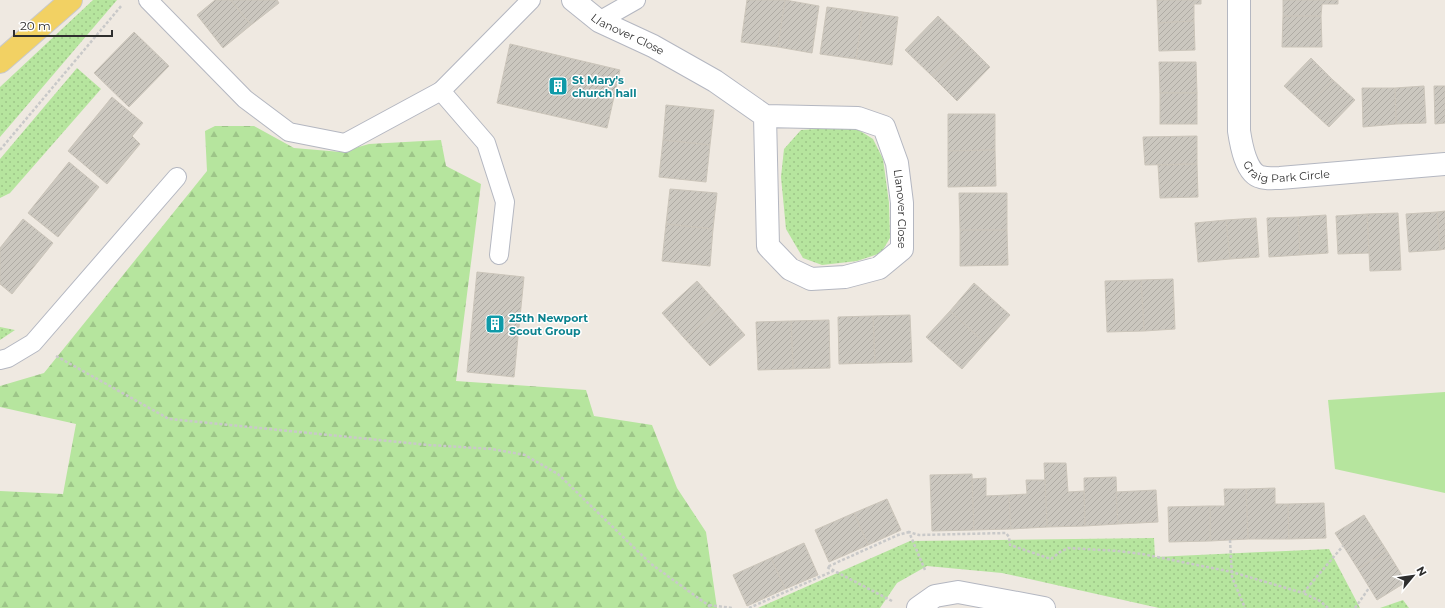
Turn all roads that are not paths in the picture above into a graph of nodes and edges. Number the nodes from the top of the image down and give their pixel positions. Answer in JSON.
{"nodes":[{"id":1,"x":71,"y":0,"type":"edge"},
{"id":2,"x":531,"y":0,"type":"edge"},
{"id":3,"x":573,"y":0,"type":"edge"},
{"id":4,"x":636,"y":0,"type":"edge"},
{"id":5,"x":1239,"y":0,"type":"edge"},
{"id":6,"x":152,"y":1,"type":"edge"},
{"id":7,"x":599,"y":21,"type":"junction"},
{"id":8,"x":0,"y":62,"type":"edge"},
{"id":9,"x":441,"y":91,"type":"junction"},
{"id":10,"x":766,"y":116,"type":"junction"},
{"id":11,"x":1445,"y":164,"type":"edge"},
{"id":12,"x":177,"y":177,"type":"dead end"},
{"id":13,"x":499,"y":255,"type":"dead end"},
{"id":14,"x":0,"y":360,"type":"edge"},
{"id":15,"x":926,"y":602,"type":"edge"},
{"id":16,"x":1044,"y":608,"type":"edge"}],
"edges":[{"from":1,"to":8,"type":"main road"},
{"from":2,"to":9,"type":"lane"},
{"from":3,"to":7,"type":"street","name":"Llanover Close"},
{"from":4,"to":7,"type":"lane"},
{"from":5,"to":11,"type":"street","name":"Graig Park Circle"},
{"from":6,"to":9,"type":"lane"},
{"from":7,"to":10,"type":"street","name":"Llanover Close"},
{"from":9,"to":13,"type":"lane"},
{"from":10,"to":10,"type":"street","name":"Llanover Close"},
{"from":12,"to":14,"type":"lane"},
{"from":15,"to":16,"type":"street"}]}
